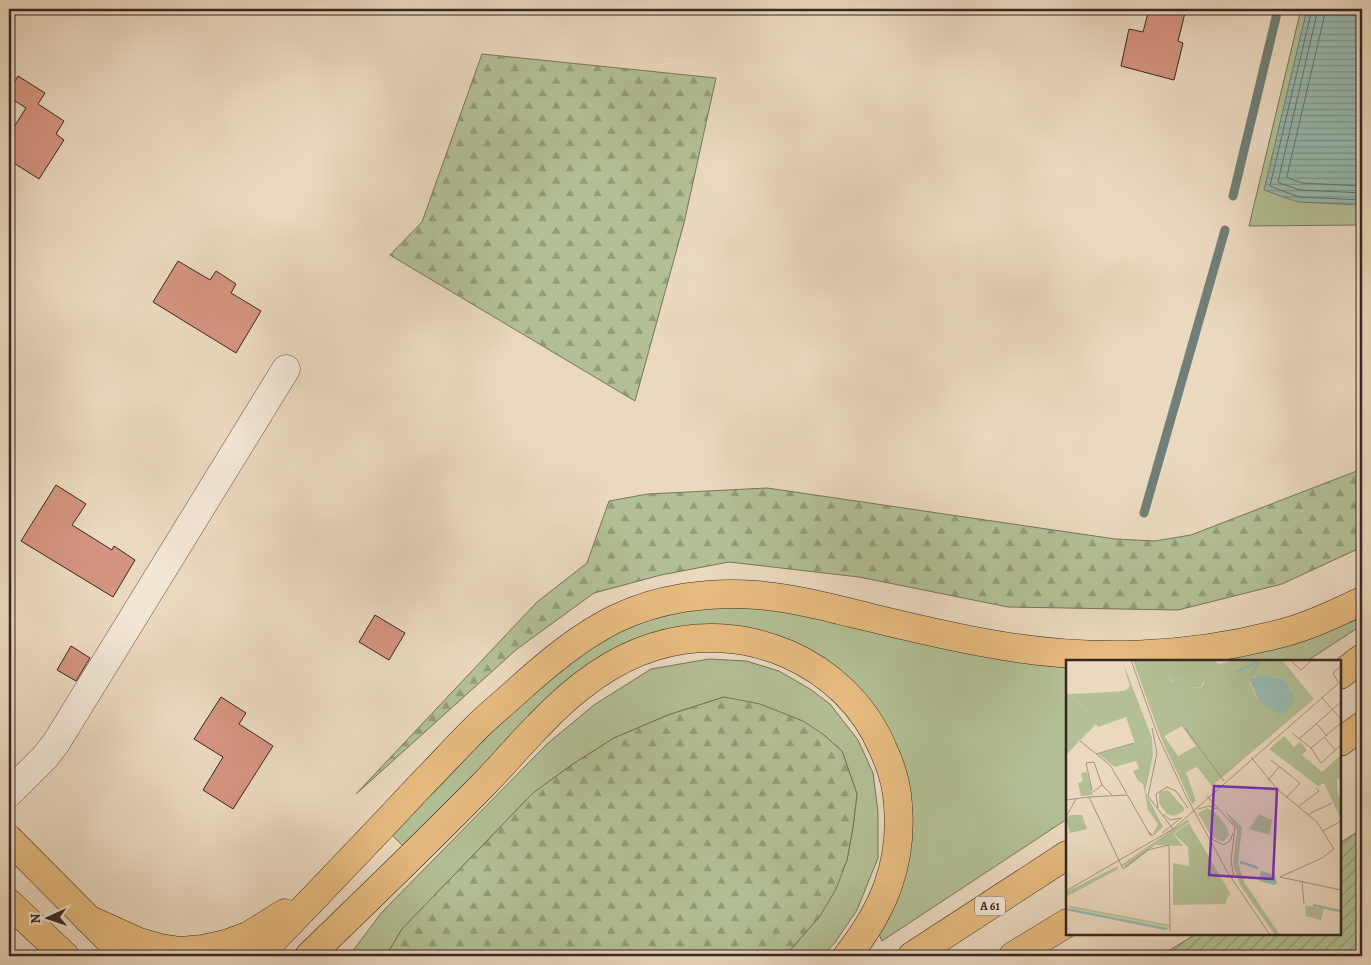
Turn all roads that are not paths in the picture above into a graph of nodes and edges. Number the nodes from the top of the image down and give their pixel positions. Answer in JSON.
{"nodes":[{"id":1,"x":279,"y":372,"type":"dead end"},
{"id":2,"x":1362,"y":601,"type":"edge"},
{"id":3,"x":1362,"y":658,"type":"edge"},
{"id":4,"x":1341,"y":674,"type":"edge"},
{"id":5,"x":1362,"y":726,"type":"edge"},
{"id":6,"x":1341,"y":741,"type":"edge"},
{"id":7,"x":9,"y":793,"type":"edge"},
{"id":8,"x":9,"y":839,"type":"edge"},
{"id":9,"x":1066,"y":856,"type":"edge"},
{"id":10,"x":328,"y":884,"type":"junction"},
{"id":11,"x":9,"y":903,"type":"edge"},
{"id":12,"x":357,"y":910,"type":"junction"},
{"id":13,"x":88,"y":919,"type":"junction"},
{"id":14,"x":1066,"y":924,"type":"edge"},
{"id":15,"x":65,"y":956,"type":"edge"},
{"id":16,"x":125,"y":956,"type":"edge"},
{"id":17,"x":258,"y":956,"type":"edge"},
{"id":18,"x":309,"y":956,"type":"edge"},
{"id":19,"x":328,"y":956,"type":"edge"},
{"id":20,"x":847,"y":956,"type":"edge"},
{"id":21,"x":912,"y":956,"type":"edge"},
{"id":22,"x":1013,"y":956,"type":"edge"}],
"edges":[{"from":1,"to":7,"type":"lane"},
{"from":2,"to":10,"type":"main road"},
{"from":3,"to":4,"type":"main road"},
{"from":5,"to":6,"type":"main road"},
{"from":8,"to":13,"type":"main road"},
{"from":9,"to":21,"type":"main road","number":"A 61"},
{"from":10,"to":13,"type":"main road"},
{"from":10,"to":17,"type":"main road"},
{"from":11,"to":15,"type":"main road"},
{"from":12,"to":18,"type":"main road"},
{"from":12,"to":19,"type":"main road"},
{"from":12,"to":20,"type":"main road"},
{"from":13,"to":16,"type":"main road"},
{"from":14,"to":22,"type":"main road"}]}
